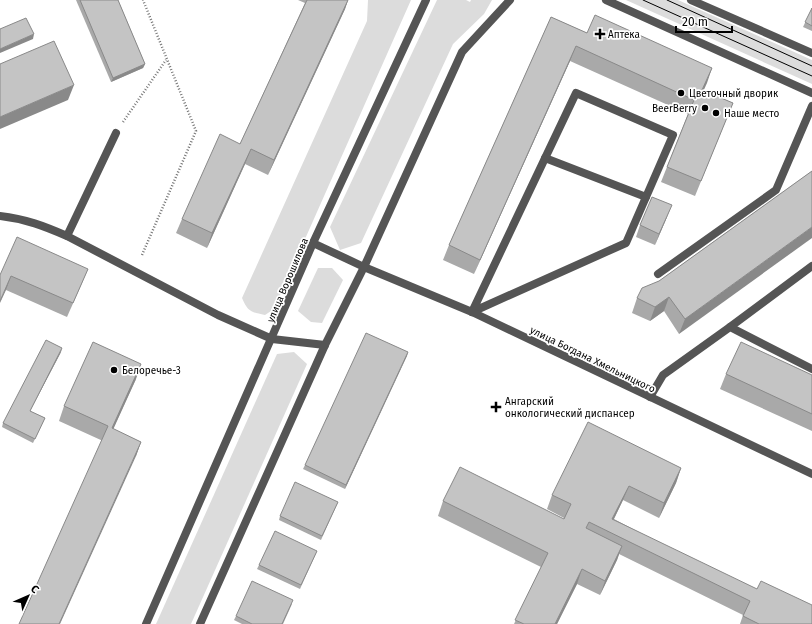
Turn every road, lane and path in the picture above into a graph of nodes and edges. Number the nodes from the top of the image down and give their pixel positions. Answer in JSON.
{"nodes":[{"id":1,"x":142,"y":0,"type":"edge"},
{"id":2,"x":426,"y":0,"type":"edge"},
{"id":3,"x":510,"y":0,"type":"edge"},
{"id":4,"x":606,"y":0,"type":"edge"},
{"id":5,"x":691,"y":0,"type":"edge"},
{"id":6,"x":704,"y":3,"type":"edge"},
{"id":7,"x":812,"y":53,"type":"edge"},
{"id":8,"x":166,"y":60,"type":"junction"},
{"id":9,"x":812,"y":93,"type":"edge"},
{"id":10,"x":812,"y":106,"type":"edge"},
{"id":11,"x":116,"y":133,"type":"joint"},
{"id":12,"x":545,"y":158,"type":"junction"},
{"id":13,"x":646,"y":197,"type":"junction"},
{"id":14,"x":0,"y":216,"type":"edge"},
{"id":15,"x":67,"y":236,"type":"junction"},
{"id":16,"x":313,"y":243,"type":"junction"},
{"id":17,"x":142,"y":255,"type":"dead end"},
{"id":18,"x":812,"y":266,"type":"edge"},
{"id":19,"x":364,"y":267,"type":"junction"},
{"id":20,"x":658,"y":274,"type":"dead end"},
{"id":21,"x":472,"y":312,"type":"junction"},
{"id":22,"x":730,"y":327,"type":"junction"},
{"id":23,"x":272,"y":339,"type":"junction"},
{"id":24,"x":325,"y":345,"type":"junction"},
{"id":25,"x":812,"y":369,"type":"edge"},
{"id":26,"x":650,"y":397,"type":"junction"},
{"id":27,"x":812,"y":474,"type":"edge"},
{"id":28,"x":146,"y":624,"type":"edge"},
{"id":29,"x":200,"y":624,"type":"edge"}],
"edges":[{"from":1,"to":8,"type":"path"},
{"from":2,"to":16,"type":"street","name":"улица Ворошилова"},
{"from":3,"to":19,"type":"street"},
{"from":4,"to":9,"type":"street"},
{"from":5,"to":6,"type":"street"},
{"from":6,"to":7,"type":"street"},
{"from":8,"to":11,"type":"path"},
{"from":8,"to":17,"type":"path"},
{"from":10,"to":20,"type":"street"},
{"from":11,"to":15,"type":"street"},
{"from":12,"to":13,"type":"street"},
{"from":12,"to":13,"type":"street"},
{"from":12,"to":21,"type":"street"},
{"from":13,"to":21,"type":"street"},
{"from":14,"to":15,"type":"street","name":"улица Ворошилова"},
{"from":15,"to":23,"type":"street","name":"улица Ворошилова"},
{"from":16,"to":19,"type":"street","name":"улица Богдана Хмельницкого"},
{"from":16,"to":23,"type":"street","name":"улица Ворошилова"},
{"from":18,"to":22,"type":"street"},
{"from":19,"to":21,"type":"street","name":"улица Богдана Хмельницкого"},
{"from":19,"to":24,"type":"street"},
{"from":21,"to":26,"type":"street","name":"улица Богдана Хмельницкого"},
{"from":22,"to":25,"type":"street"},
{"from":22,"to":26,"type":"street"},
{"from":23,"to":24,"type":"street"},
{"from":23,"to":28,"type":"street"},
{"from":24,"to":29,"type":"street"},
{"from":26,"to":27,"type":"street","name":"улица Богдана Хмельницкого"}]}
